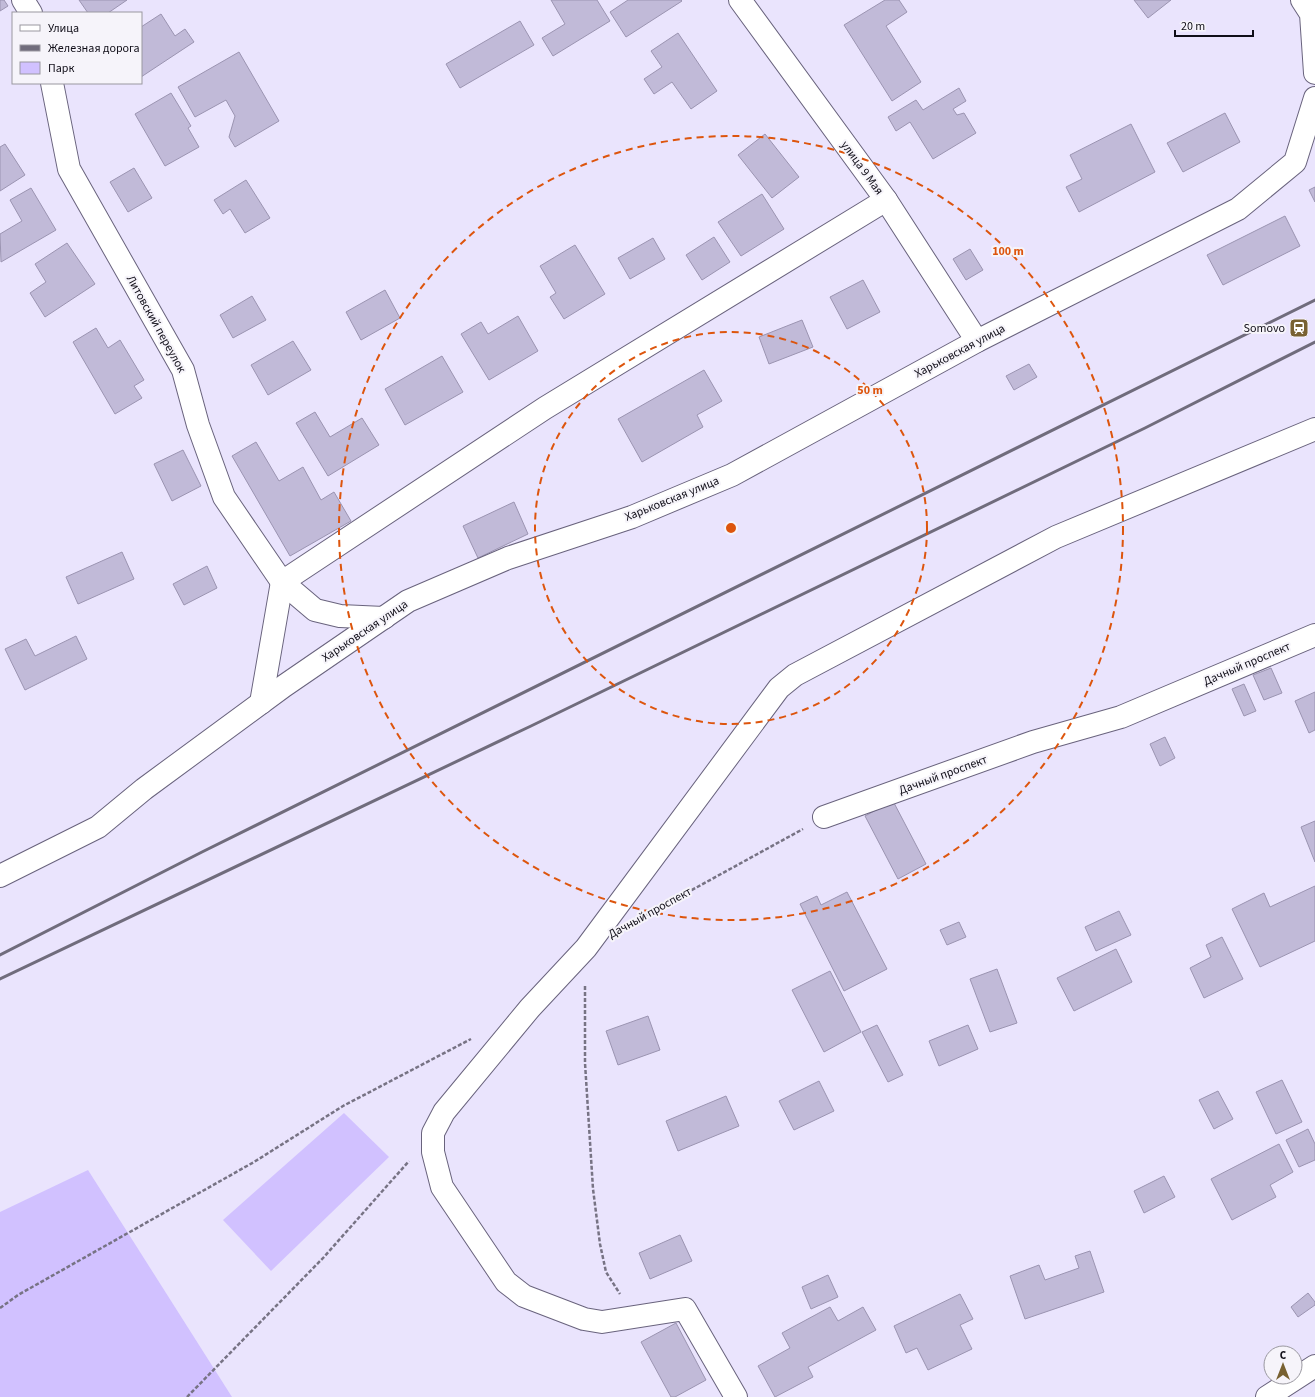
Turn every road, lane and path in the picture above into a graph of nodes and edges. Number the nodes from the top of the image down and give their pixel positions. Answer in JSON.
{"nodes":[{"id":1,"x":23,"y":0,"type":"edge"},
{"id":2,"x":740,"y":0,"type":"edge"},
{"id":3,"x":1309,"y":10,"type":"edge"},
{"id":4,"x":29,"y":12,"type":"edge"},
{"id":5,"x":1315,"y":73,"type":"edge"},
{"id":6,"x":52,"y":84,"type":"edge"},
{"id":7,"x":1315,"y":98,"type":"edge"},
{"id":8,"x":886,"y":200,"type":"junction"},
{"id":9,"x":977,"y":341,"type":"junction"},
{"id":10,"x":1315,"y":429,"type":"edge"},
{"id":11,"x":282,"y":582,"type":"junction"},
{"id":12,"x":384,"y":618,"type":"junction"},
{"id":13,"x":1315,"y":635,"type":"edge"},
{"id":14,"x":261,"y":703,"type":"junction"},
{"id":15,"x":824,"y":817,"type":"joint"},
{"id":16,"x":0,"y":876,"type":"edge"},
{"id":17,"x":633,"y":922,"type":"dead end"},
{"id":18,"x":586,"y":948,"type":"junction"},
{"id":19,"x":474,"y":1037,"type":"dead end"},
{"id":20,"x":433,"y":1133,"type":"junction"},
{"id":21,"x":622,"y":1296,"type":"dead end"},
{"id":22,"x":0,"y":1308,"type":"edge"},
{"id":23,"x":1315,"y":1366,"type":"edge"},
{"id":24,"x":187,"y":1397,"type":"edge"},
{"id":25,"x":736,"y":1397,"type":"edge"},
{"id":26,"x":1267,"y":1397,"type":"edge"}],
"edges":[{"from":1,"to":4,"type":"street"},
{"from":2,"to":8,"type":"street","name":"улица 9 Мая"},
{"from":3,"to":5,"type":"street"},
{"from":6,"to":11,"type":"street","name":"Литовский переулок"},
{"from":7,"to":9,"type":"street","name":"Харьковская улица"},
{"from":8,"to":9,"type":"street","name":"улица 9 Мая"},
{"from":8,"to":11,"type":"street"},
{"from":9,"to":12,"type":"street","name":"Харьковская улица"},
{"from":10,"to":18,"type":"street"},
{"from":11,"to":12,"type":"street","name":"Литовский переулок"},
{"from":11,"to":14,"type":"street"},
{"from":12,"to":14,"type":"street","name":"Харьковская улица"},
{"from":13,"to":15,"type":"street","name":"Дачный проспект"},
{"from":14,"to":16,"type":"street","name":"Харьковская улица"},
{"from":15,"to":17,"type":"path","name":"Дачный проспект"},
{"from":18,"to":20,"type":"street"},
{"from":18,"to":21,"type":"path"},
{"from":19,"to":22,"type":"path"},
{"from":20,"to":24,"type":"path"},
{"from":20,"to":25,"type":"street"},
{"from":23,"to":26,"type":"street"}]}
